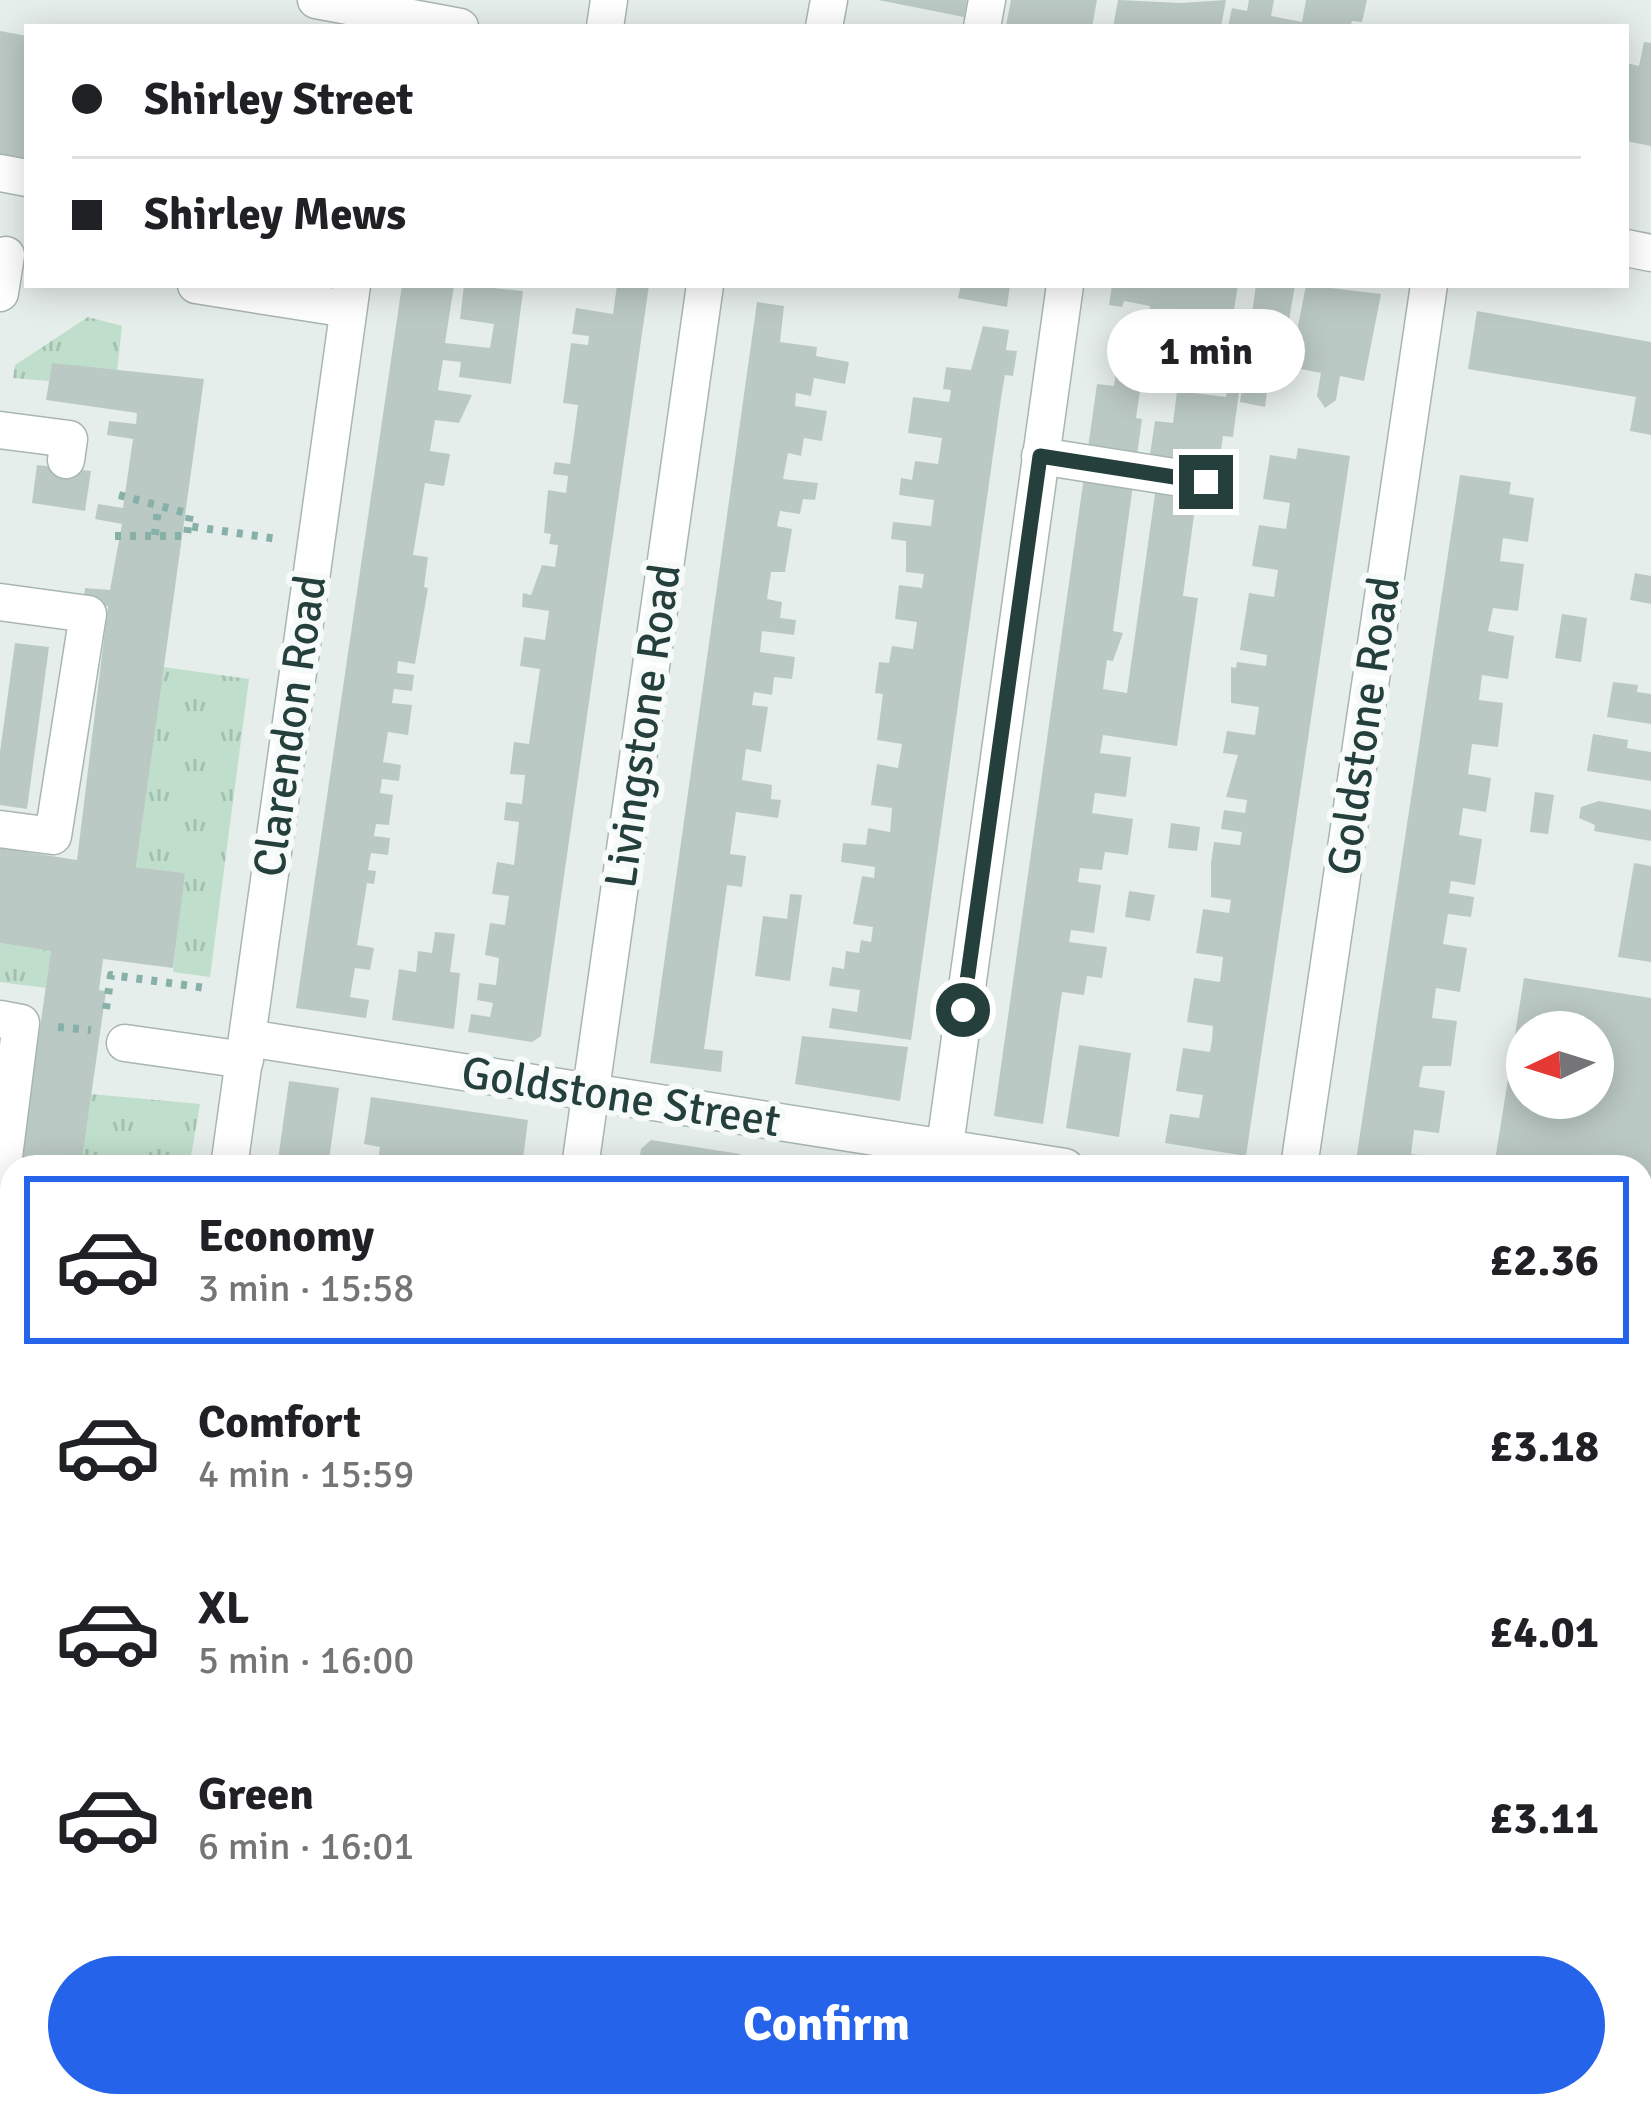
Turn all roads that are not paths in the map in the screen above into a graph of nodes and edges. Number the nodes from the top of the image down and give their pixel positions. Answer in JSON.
{"nodes":[{"id":1,"x":316,"y":0,"type":"edge"},
{"id":2,"x":392,"y":21,"type":"edge"},
{"id":3,"x":426,"y":24,"type":"edge"},
{"id":4,"x":11,"y":256,"type":"edge"},
{"id":5,"x":234,"y":288,"type":"edge"},
{"id":6,"x":704,"y":288,"type":"edge"},
{"id":7,"x":1065,"y":288,"type":"edge"},
{"id":8,"x":1429,"y":288,"type":"edge"},
{"id":9,"x":0,"y":293,"type":"edge"},
{"id":10,"x":350,"y":297,"type":"edge"},
{"id":11,"x":0,"y":430,"type":"edge"},
{"id":12,"x":69,"y":439,"type":"dead end"},
{"id":13,"x":1040,"y":456,"type":"junction"},
{"id":14,"x":1206,"y":482,"type":"dead end"},
{"id":15,"x":0,"y":602,"type":"edge"},
{"id":16,"x":0,"y":829,"type":"edge"},
{"id":17,"x":11,"y":1021,"type":"edge"},
{"id":18,"x":114,"y":1037,"type":"road end"},
{"id":19,"x":246,"y":1049,"type":"junction"},
{"id":20,"x":591,"y":1092,"type":"junction"},
{"id":21,"x":2,"y":1155,"type":"edge"},
{"id":22,"x":231,"y":1155,"type":"edge"},
{"id":23,"x":582,"y":1155,"type":"edge"},
{"id":24,"x":932,"y":1155,"type":"edge"},
{"id":25,"x":943,"y":1155,"type":"edge"},
{"id":26,"x":1301,"y":1155,"type":"edge"}],
"edges":[{"from":1,"to":2,"type":"street"},
{"from":2,"to":3,"type":"street"},
{"from":4,"to":9,"type":"street"},
{"from":5,"to":10,"type":"street"},
{"from":6,"to":20,"type":"street","name":"Livingstone Road"},
{"from":7,"to":13,"type":"street"},
{"from":8,"to":26,"type":"street","name":"Goldstone Road"},
{"from":10,"to":19,"type":"street","name":"Clarendon Road"},
{"from":11,"to":12,"type":"street"},
{"from":13,"to":14,"type":"street"},
{"from":13,"to":25,"type":"street"},
{"from":15,"to":16,"type":"street"},
{"from":17,"to":21,"type":"street"},
{"from":18,"to":19,"type":"street","name":"Goldstone Street"},
{"from":19,"to":20,"type":"street","name":"Goldstone Street"},
{"from":19,"to":22,"type":"street","name":"Clarendon Road"},
{"from":20,"to":23,"type":"street","name":"Livingstone Road"},
{"from":20,"to":24,"type":"street","name":"Goldstone Street"}]}
